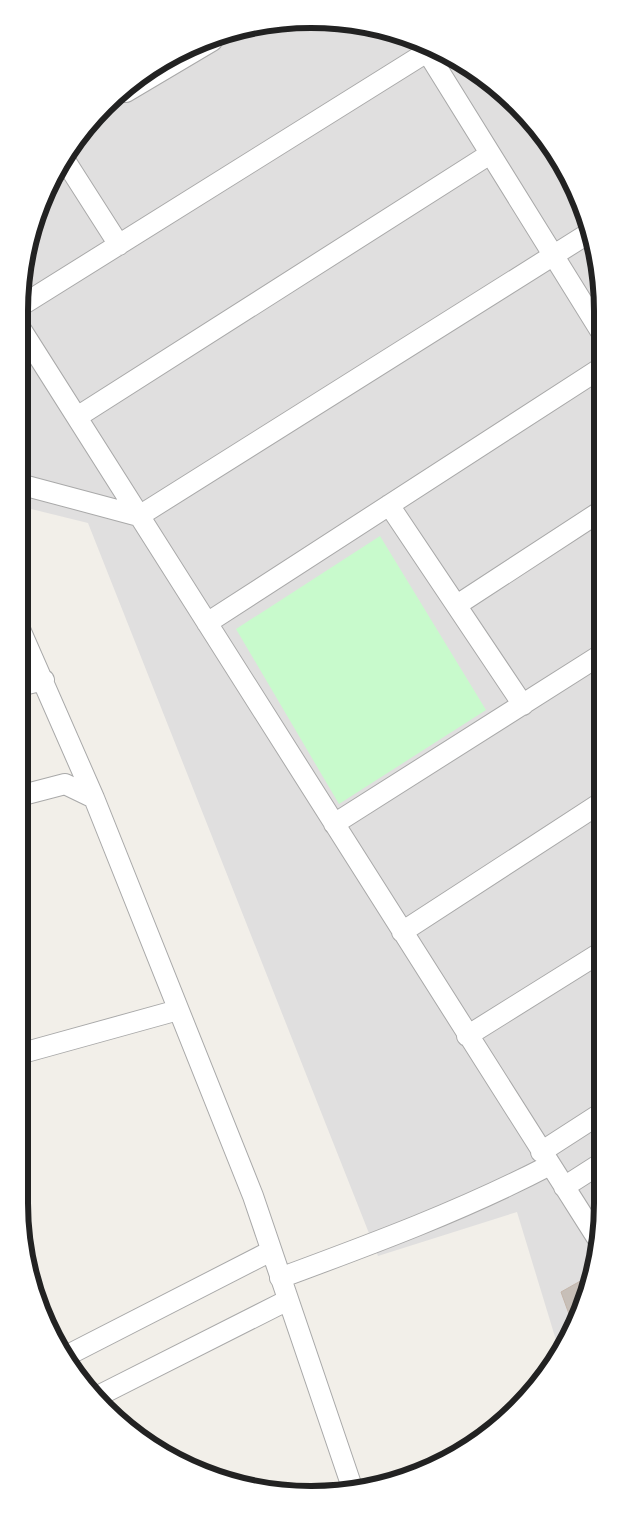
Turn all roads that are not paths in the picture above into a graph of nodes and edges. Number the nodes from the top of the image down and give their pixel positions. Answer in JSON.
{"nodes":[{"id":1,"x":420,"y":50,"type":"edge"},
{"id":2,"x":428,"y":53,"type":"edge"},
{"id":3,"x":181,"y":59,"type":"edge"},
{"id":4,"x":146,"y":80,"type":"edge"},
{"id":5,"x":490,"y":154,"type":"junction"},
{"id":6,"x":68,"y":165,"type":"edge"},
{"id":7,"x":584,"y":235,"type":"edge"},
{"id":8,"x":119,"y":245,"type":"junction"},
{"id":9,"x":552,"y":256,"type":"junction"},
{"id":10,"x":28,"y":301,"type":"edge"},
{"id":11,"x":594,"y":321,"type":"edge"},
{"id":12,"x":28,"y":340,"type":"edge"},
{"id":13,"x":594,"y":373,"type":"edge"},
{"id":14,"x":77,"y":417,"type":"junction"},
{"id":15,"x":28,"y":486,"type":"edge"},
{"id":16,"x":389,"y":505,"type":"junction"},
{"id":17,"x":139,"y":516,"type":"junction"},
{"id":18,"x":594,"y":516,"type":"edge"},
{"id":19,"x":457,"y":605,"type":"junction"},
{"id":20,"x":207,"y":623,"type":"junction"},
{"id":21,"x":28,"y":646,"type":"edge"},
{"id":22,"x":594,"y":659,"type":"edge"},
{"id":23,"x":44,"y":680,"type":"junction"},
{"id":24,"x":28,"y":684,"type":"edge"},
{"id":25,"x":522,"y":705,"type":"junction"},
{"id":26,"x":28,"y":794,"type":"edge"},
{"id":27,"x":94,"y":798,"type":"junction"},
{"id":28,"x":594,"y":807,"type":"edge"},
{"id":29,"x":334,"y":824,"type":"junction"},
{"id":30,"x":402,"y":932,"type":"junction"},
{"id":31,"x":594,"y":956,"type":"edge"},
{"id":32,"x":178,"y":1010,"type":"junction"},
{"id":33,"x":467,"y":1036,"type":"junction"},
{"id":34,"x":28,"y":1052,"type":"edge"},
{"id":35,"x":594,"y":1119,"type":"edge"},
{"id":36,"x":545,"y":1158,"type":"junction"},
{"id":37,"x":594,"y":1168,"type":"edge"},
{"id":38,"x":564,"y":1187,"type":"junction"},
{"id":39,"x":593,"y":1232,"type":"edge"},
{"id":40,"x":272,"y":1251,"type":"junction"},
{"id":41,"x":280,"y":1278,"type":"junction"},
{"id":42,"x":288,"y":1300,"type":"junction"},
{"id":43,"x":70,"y":1354,"type":"edge"},
{"id":44,"x":102,"y":1394,"type":"edge"},
{"id":45,"x":351,"y":1484,"type":"edge"}],
"edges":[{"from":1,"to":8,"type":"street"},
{"from":2,"to":5,"type":"street"},
{"from":3,"to":4,"type":"street"},
{"from":5,"to":9,"type":"street"},
{"from":5,"to":14,"type":"street"},
{"from":6,"to":8,"type":"street"},
{"from":7,"to":9,"type":"street"},
{"from":8,"to":10,"type":"street"},
{"from":9,"to":11,"type":"street"},
{"from":9,"to":17,"type":"street"},
{"from":12,"to":14,"type":"street"},
{"from":13,"to":16,"type":"street"},
{"from":14,"to":17,"type":"street"},
{"from":15,"to":17,"type":"street"},
{"from":16,"to":19,"type":"street"},
{"from":16,"to":20,"type":"street"},
{"from":17,"to":20,"type":"street"},
{"from":18,"to":19,"type":"street"},
{"from":19,"to":25,"type":"street"},
{"from":20,"to":29,"type":"street"},
{"from":21,"to":23,"type":"street"},
{"from":22,"to":25,"type":"street"},
{"from":23,"to":24,"type":"street"},
{"from":23,"to":27,"type":"street"},
{"from":25,"to":29,"type":"street"},
{"from":26,"to":27,"type":"street"},
{"from":27,"to":32,"type":"street"},
{"from":28,"to":30,"type":"street"},
{"from":29,"to":30,"type":"street"},
{"from":30,"to":33,"type":"street"},
{"from":31,"to":33,"type":"street"},
{"from":32,"to":34,"type":"street"},
{"from":32,"to":40,"type":"street"},
{"from":33,"to":36,"type":"street"},
{"from":35,"to":36,"type":"street"},
{"from":36,"to":38,"type":"street"},
{"from":36,"to":41,"type":"street"},
{"from":37,"to":38,"type":"street"},
{"from":38,"to":39,"type":"street"},
{"from":40,"to":41,"type":"street"},
{"from":40,"to":43,"type":"street"},
{"from":41,"to":42,"type":"street"},
{"from":42,"to":44,"type":"street"},
{"from":42,"to":45,"type":"street"}]}
